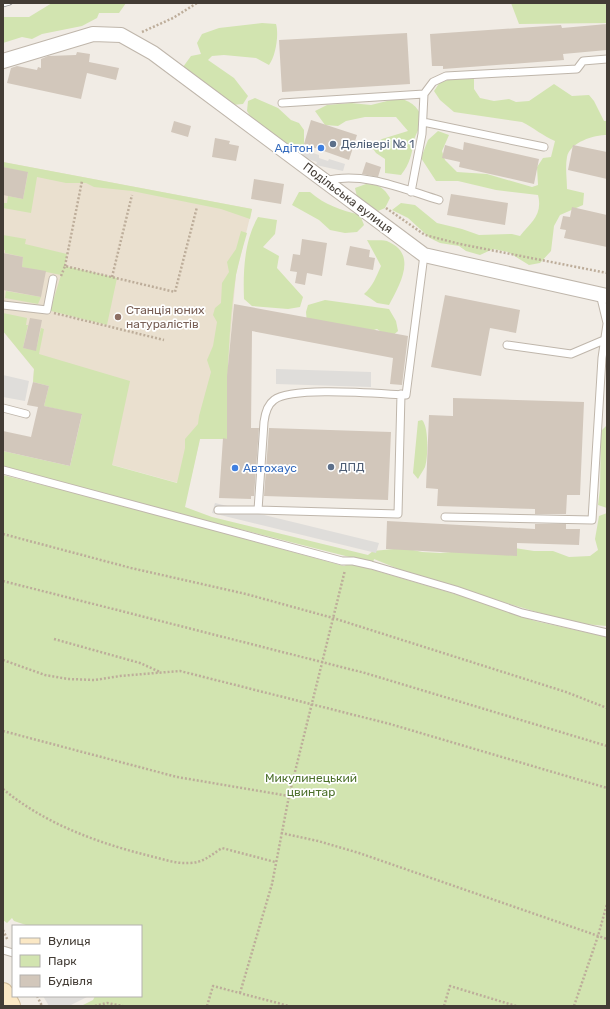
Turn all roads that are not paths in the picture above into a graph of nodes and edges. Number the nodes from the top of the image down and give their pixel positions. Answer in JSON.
{"nodes":[{"id":1,"x":607,"y":59,"type":"edge"},
{"id":2,"x":3,"y":61,"type":"edge"},
{"id":3,"x":424,"y":94,"type":"junction"},
{"id":4,"x":282,"y":103,"type":"dead end"},
{"id":5,"x":423,"y":122,"type":"junction"},
{"id":6,"x":544,"y":147,"type":"dead end"},
{"id":7,"x":325,"y":181,"type":"junction"},
{"id":8,"x":411,"y":192,"type":"junction"},
{"id":9,"x":440,"y":200,"type":"dead end"},
{"id":10,"x":424,"y":255,"type":"junction"},
{"id":11,"x":56,"y":280,"type":"road end"},
{"id":12,"x":604,"y":295,"type":"edge"},
{"id":13,"x":3,"y":305,"type":"edge"},
{"id":14,"x":607,"y":324,"type":"edge"},
{"id":15,"x":604,"y":340,"type":"junction"},
{"id":16,"x":507,"y":346,"type":"dead end"},
{"id":17,"x":402,"y":394,"type":"junction"},
{"id":18,"x":3,"y":408,"type":"edge"},
{"id":19,"x":26,"y":414,"type":"dead end"},
{"id":20,"x":3,"y":470,"type":"edge"},
{"id":21,"x":218,"y":510,"type":"dead end"},
{"id":22,"x":258,"y":510,"type":"junction"},
{"id":23,"x":445,"y":517,"type":"dead end"},
{"id":24,"x":607,"y":633,"type":"edge"},
{"id":25,"x":3,"y":993,"type":"edge"},
{"id":26,"x":10,"y":1006,"type":"edge"}],
"edges":[{"from":1,"to":3,"type":"lane"},
{"from":2,"to":7,"type":"street","name":"Подільська вулиця"},
{"from":3,"to":4,"type":"lane"},
{"from":3,"to":5,"type":"lane"},
{"from":5,"to":6,"type":"lane"},
{"from":5,"to":8,"type":"lane"},
{"from":7,"to":8,"type":"lane"},
{"from":7,"to":10,"type":"street","name":"Подільська вулиця"},
{"from":8,"to":9,"type":"lane"},
{"from":10,"to":12,"type":"street","name":"Подільська вулиця"},
{"from":10,"to":17,"type":"lane"},
{"from":11,"to":13,"type":"lane"},
{"from":12,"to":14,"type":"lane"},
{"from":14,"to":15,"type":"lane"},
{"from":15,"to":16,"type":"lane"},
{"from":15,"to":23,"type":"lane"},
{"from":17,"to":22,"type":"lane"},
{"from":17,"to":22,"type":"lane"},
{"from":18,"to":19,"type":"lane"},
{"from":20,"to":24,"type":"lane"},
{"from":21,"to":22,"type":"lane"},
{"from":25,"to":26,"type":"main road"}]}
